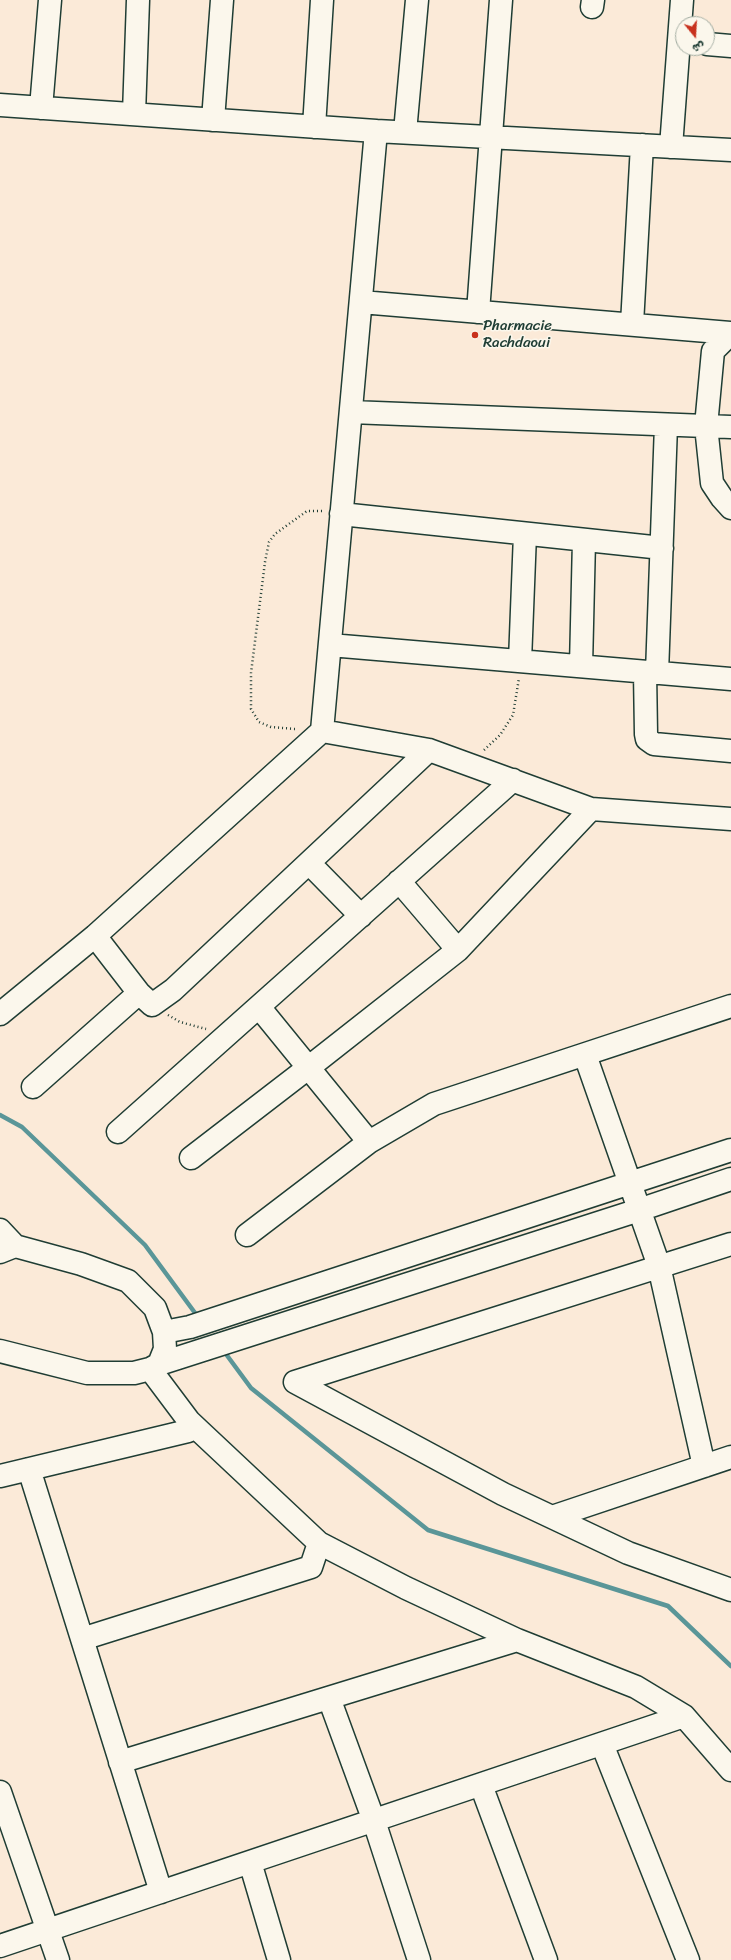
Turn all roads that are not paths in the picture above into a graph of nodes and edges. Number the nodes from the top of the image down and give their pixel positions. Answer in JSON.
{"nodes":[{"id":1,"x":50,"y":0,"type":"edge"},
{"id":2,"x":138,"y":0,"type":"edge"},
{"id":3,"x":222,"y":0,"type":"edge"},
{"id":4,"x":322,"y":0,"type":"edge"},
{"id":5,"x":417,"y":0,"type":"edge"},
{"id":6,"x":501,"y":0,"type":"edge"},
{"id":7,"x":682,"y":0,"type":"edge"},
{"id":8,"x":682,"y":16,"type":"edge"},
{"id":9,"x":715,"y":45,"type":"edge"},
{"id":10,"x":731,"y":46,"type":"edge"},
{"id":11,"x":680,"y":56,"type":"edge"},
{"id":12,"x":0,"y":105,"type":"edge"},
{"id":13,"x":42,"y":108,"type":"junction"},
{"id":14,"x":134,"y":114,"type":"junction"},
{"id":15,"x":213,"y":120,"type":"junction"},
{"id":16,"x":314,"y":127,"type":"junction"},
{"id":17,"x":376,"y":131,"type":"junction"},
{"id":18,"x":405,"y":132,"type":"junction"},
{"id":19,"x":490,"y":137,"type":"junction"},
{"id":20,"x":642,"y":145,"type":"junction"},
{"id":21,"x":671,"y":147,"type":"junction"},
{"id":22,"x":731,"y":150,"type":"edge"},
{"id":23,"x":360,"y":302,"type":"junction"},
{"id":24,"x":478,"y":312,"type":"junction"},
{"id":25,"x":632,"y":324,"type":"junction"},
{"id":26,"x":731,"y":333,"type":"edge"},
{"id":27,"x":351,"y":412,"type":"junction"},
{"id":28,"x":666,"y":425,"type":"junction"},
{"id":29,"x":706,"y":426,"type":"junction"},
{"id":30,"x":731,"y":427,"type":"edge"},
{"id":31,"x":731,"y":508,"type":"edge"},
{"id":32,"x":341,"y":514,"type":"junction"},
{"id":33,"x":525,"y":534,"type":"junction"},
{"id":34,"x":584,"y":540,"type":"junction"},
{"id":35,"x":662,"y":548,"type":"junction"},
{"id":36,"x":330,"y":645,"type":"junction"},
{"id":37,"x":520,"y":661,"type":"junction"},
{"id":38,"x":580,"y":666,"type":"junction"},
{"id":39,"x":651,"y":672,"type":"junction"},
{"id":40,"x":731,"y":679,"type":"edge"},
{"id":41,"x":322,"y":731,"type":"junction"},
{"id":42,"x":429,"y":750,"type":"junction"},
{"id":43,"x":731,"y":751,"type":"edge"},
{"id":44,"x":513,"y":780,"type":"junction"},
{"id":45,"x":591,"y":809,"type":"junction"},
{"id":46,"x":731,"y":819,"type":"edge"},
{"id":47,"x":308,"y":862,"type":"junction"},
{"id":48,"x":399,"y":881,"type":"junction"},
{"id":49,"x":361,"y":916,"type":"junction"},
{"id":50,"x":96,"y":936,"type":"junction"},
{"id":51,"x":458,"y":950,"type":"junction"},
{"id":52,"x":145,"y":999,"type":"junction"},
{"id":53,"x":731,"y":1006,"type":"edge"},
{"id":54,"x":259,"y":1007,"type":"junction"},
{"id":55,"x":0,"y":1014,"type":"edge"},
{"id":56,"x":585,"y":1055,"type":"junction"},
{"id":57,"x":308,"y":1068,"type":"junction"},
{"id":58,"x":33,"y":1087,"type":"dead end"},
{"id":59,"x":118,"y":1132,"type":"dead end"},
{"id":60,"x":369,"y":1142,"type":"junction"},
{"id":61,"x":731,"y":1150,"type":"edge"},
{"id":62,"x":191,"y":1158,"type":"dead end"},
{"id":63,"x":731,"y":1179,"type":"edge"},
{"id":64,"x":630,"y":1184,"type":"junction"},
{"id":65,"x":639,"y":1210,"type":"junction"},
{"id":66,"x":0,"y":1230,"type":"edge"},
{"id":67,"x":247,"y":1235,"type":"dead end"},
{"id":68,"x":731,"y":1244,"type":"edge"},
{"id":69,"x":8,"y":1249,"type":"edge"},
{"id":70,"x":659,"y":1266,"type":"junction"},
{"id":71,"x":164,"y":1332,"type":"junction"},
{"id":72,"x":0,"y":1351,"type":"edge"},
{"id":73,"x":154,"y":1367,"type":"junction"},
{"id":74,"x":189,"y":1421,"type":"junction"},
{"id":75,"x":731,"y":1457,"type":"edge"},
{"id":76,"x":704,"y":1466,"type":"junction"},
{"id":77,"x":29,"y":1469,"type":"junction"},
{"id":78,"x":0,"y":1476,"type":"edge"},
{"id":79,"x":552,"y":1517,"type":"junction"},
{"id":80,"x":319,"y":1543,"type":"junction"},
{"id":81,"x":731,"y":1590,"type":"edge"},
{"id":82,"x":82,"y":1639,"type":"junction"},
{"id":83,"x":517,"y":1640,"type":"junction"},
{"id":84,"x":329,"y":1698,"type":"junction"},
{"id":85,"x":684,"y":1716,"type":"junction"},
{"id":86,"x":602,"y":1744,"type":"junction"},
{"id":87,"x":120,"y":1762,"type":"junction"},
{"id":88,"x":731,"y":1770,"type":"edge"},
{"id":89,"x":481,"y":1785,"type":"junction"},
{"id":90,"x":0,"y":1792,"type":"edge"},
{"id":91,"x":374,"y":1821,"type":"junction"},
{"id":92,"x":250,"y":1862,"type":"junction"},
{"id":93,"x":161,"y":1892,"type":"junction"},
{"id":94,"x":48,"y":1930,"type":"junction"},
{"id":95,"x":0,"y":1946,"type":"edge"},
{"id":96,"x":58,"y":1960,"type":"edge"},
{"id":97,"x":279,"y":1960,"type":"edge"},
{"id":98,"x":420,"y":1960,"type":"edge"},
{"id":99,"x":546,"y":1960,"type":"edge"},
{"id":100,"x":688,"y":1960,"type":"edge"}],
"edges":[{"from":1,"to":13,"type":"street"},
{"from":2,"to":14,"type":"street"},
{"from":3,"to":15,"type":"street"},
{"from":4,"to":16,"type":"street"},
{"from":5,"to":18,"type":"street"},
{"from":6,"to":19,"type":"street"},
{"from":7,"to":8,"type":"street"},
{"from":9,"to":10,"type":"street"},
{"from":11,"to":21,"type":"street"},
{"from":12,"to":13,"type":"street"},
{"from":13,"to":14,"type":"street"},
{"from":14,"to":15,"type":"street"},
{"from":15,"to":16,"type":"street"},
{"from":16,"to":17,"type":"street"},
{"from":17,"to":18,"type":"street"},
{"from":17,"to":23,"type":"street"},
{"from":18,"to":19,"type":"street"},
{"from":19,"to":20,"type":"street"},
{"from":19,"to":24,"type":"street"},
{"from":20,"to":21,"type":"street"},
{"from":20,"to":25,"type":"street"},
{"from":21,"to":22,"type":"street"},
{"from":23,"to":24,"type":"street"},
{"from":23,"to":27,"type":"street"},
{"from":24,"to":25,"type":"street"},
{"from":25,"to":26,"type":"street"},
{"from":26,"to":29,"type":"street"},
{"from":27,"to":28,"type":"street"},
{"from":27,"to":32,"type":"street"},
{"from":28,"to":29,"type":"street"},
{"from":28,"to":35,"type":"street"},
{"from":29,"to":30,"type":"street"},
{"from":29,"to":31,"type":"street"},
{"from":32,"to":33,"type":"street"},
{"from":32,"to":36,"type":"street"},
{"from":33,"to":34,"type":"street"},
{"from":33,"to":37,"type":"street"},
{"from":34,"to":35,"type":"street"},
{"from":34,"to":38,"type":"street"},
{"from":35,"to":39,"type":"street"},
{"from":36,"to":37,"type":"street"},
{"from":36,"to":41,"type":"street"},
{"from":37,"to":38,"type":"street"},
{"from":38,"to":39,"type":"street"},
{"from":39,"to":40,"type":"street"},
{"from":39,"to":43,"type":"street"},
{"from":41,"to":42,"type":"street"},
{"from":41,"to":50,"type":"street"},
{"from":42,"to":44,"type":"street"},
{"from":42,"to":47,"type":"street"},
{"from":44,"to":45,"type":"street"},
{"from":44,"to":48,"type":"street"},
{"from":45,"to":46,"type":"street"},
{"from":45,"to":51,"type":"street"},
{"from":47,"to":49,"type":"street"},
{"from":47,"to":52,"type":"street"},
{"from":48,"to":49,"type":"street"},
{"from":48,"to":51,"type":"street"},
{"from":49,"to":54,"type":"street"},
{"from":50,"to":52,"type":"street"},
{"from":50,"to":55,"type":"street"},
{"from":51,"to":57,"type":"street"},
{"from":52,"to":58,"type":"street"},
{"from":53,"to":56,"type":"street"},
{"from":54,"to":57,"type":"street"},
{"from":54,"to":59,"type":"street"},
{"from":56,"to":60,"type":"street"},
{"from":56,"to":64,"type":"street"},
{"from":57,"to":60,"type":"street"},
{"from":57,"to":62,"type":"street"},
{"from":60,"to":67,"type":"street"},
{"from":61,"to":64,"type":"street"},
{"from":63,"to":65,"type":"street"},
{"from":64,"to":65,"type":"street"},
{"from":64,"to":71,"type":"street"},
{"from":65,"to":70,"type":"street"},
{"from":65,"to":73,"type":"street"},
{"from":66,"to":69,"type":"street"},
{"from":68,"to":70,"type":"street"},
{"from":69,"to":71,"type":"street"},
{"from":70,"to":76,"type":"street"},
{"from":70,"to":79,"type":"street"},
{"from":71,"to":73,"type":"street"},
{"from":72,"to":73,"type":"street"},
{"from":73,"to":74,"type":"street"},
{"from":74,"to":77,"type":"street"},
{"from":74,"to":80,"type":"street"},
{"from":75,"to":76,"type":"street"},
{"from":76,"to":79,"type":"street"},
{"from":77,"to":78,"type":"street"},
{"from":77,"to":82,"type":"street"},
{"from":79,"to":81,"type":"street"},
{"from":80,"to":82,"type":"street"},
{"from":80,"to":83,"type":"street"},
{"from":82,"to":87,"type":"street"},
{"from":83,"to":84,"type":"street"},
{"from":83,"to":85,"type":"street"},
{"from":84,"to":87,"type":"street"},
{"from":84,"to":91,"type":"street"},
{"from":85,"to":86,"type":"street"},
{"from":85,"to":88,"type":"street"},
{"from":86,"to":89,"type":"street"},
{"from":86,"to":100,"type":"street"},
{"from":87,"to":93,"type":"street"},
{"from":89,"to":91,"type":"street"},
{"from":89,"to":99,"type":"street"},
{"from":90,"to":94,"type":"street"},
{"from":91,"to":92,"type":"street"},
{"from":91,"to":98,"type":"street"},
{"from":92,"to":93,"type":"street"},
{"from":92,"to":97,"type":"street"},
{"from":93,"to":94,"type":"street"},
{"from":94,"to":95,"type":"street"},
{"from":94,"to":96,"type":"street"}]}
